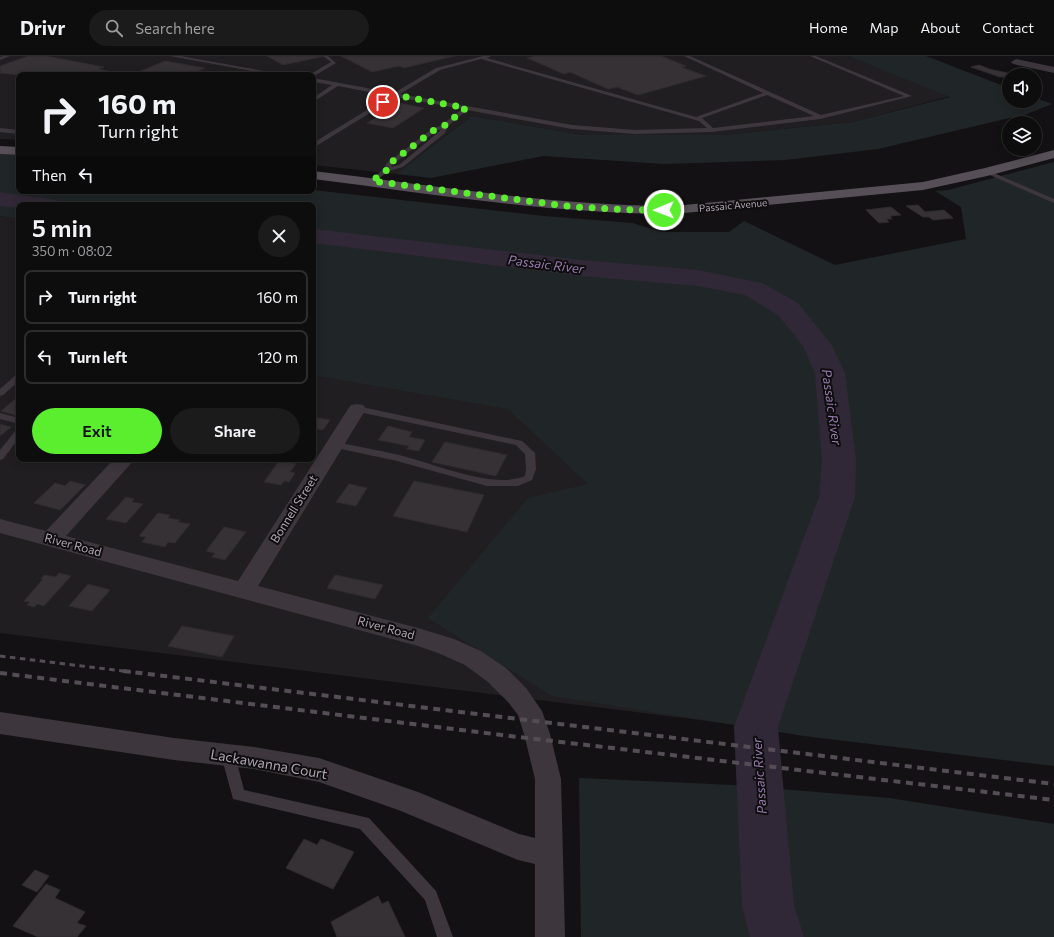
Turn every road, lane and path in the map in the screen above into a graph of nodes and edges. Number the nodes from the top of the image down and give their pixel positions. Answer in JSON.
{"nodes":[{"id":1,"x":8,"y":56,"type":"edge"},
{"id":2,"x":172,"y":56,"type":"edge"},
{"id":3,"x":326,"y":56,"type":"edge"},
{"id":4,"x":489,"y":56,"type":"edge"},
{"id":5,"x":686,"y":56,"type":"edge"},
{"id":6,"x":812,"y":56,"type":"edge"},
{"id":7,"x":480,"y":58,"type":"junction"},
{"id":8,"x":0,"y":59,"type":"edge"},
{"id":9,"x":1016,"y":62,"type":"dead end"},
{"id":10,"x":1054,"y":70,"type":"edge"},
{"id":11,"x":265,"y":72,"type":"edge"},
{"id":12,"x":316,"y":73,"type":"edge"},
{"id":13,"x":316,"y":81,"type":"edge"},
{"id":14,"x":336,"y":85,"type":"junction"},
{"id":15,"x":768,"y":93,"type":"junction"},
{"id":16,"x":395,"y":95,"type":"junction"},
{"id":17,"x":316,"y":98,"type":"edge"},
{"id":18,"x":466,"y":108,"type":"junction"},
{"id":19,"x":820,"y":117,"type":"junction"},
{"id":20,"x":695,"y":119,"type":"junction"},
{"id":21,"x":0,"y":130,"type":"edge"},
{"id":22,"x":712,"y":130,"type":"junction"},
{"id":23,"x":16,"y":132,"type":"edge"},
{"id":24,"x":316,"y":144,"type":"edge"},
{"id":25,"x":0,"y":150,"type":"edge"},
{"id":26,"x":16,"y":151,"type":"edge"},
{"id":27,"x":1054,"y":154,"type":"edge"},
{"id":28,"x":986,"y":172,"type":"junction"},
{"id":29,"x":316,"y":175,"type":"edge"},
{"id":30,"x":372,"y":181,"type":"junction"},
{"id":31,"x":1054,"y":201,"type":"edge"},
{"id":32,"x":16,"y":380,"type":"edge"},
{"id":33,"x":0,"y":393,"type":"edge"},
{"id":34,"x":357,"y":409,"type":"joint"},
{"id":35,"x":0,"y":416,"type":"edge"},
{"id":36,"x":16,"y":420,"type":"edge"},
{"id":37,"x":16,"y":436,"type":"edge"},
{"id":38,"x":334,"y":445,"type":"junction"},
{"id":39,"x":0,"y":457,"type":"edge"},
{"id":40,"x":122,"y":462,"type":"edge"},
{"id":41,"x":0,"y":526,"type":"edge"},
{"id":42,"x":51,"y":539,"type":"junction"},
{"id":43,"x":244,"y":590,"type":"junction"},
{"id":44,"x":0,"y":723,"type":"edge"},
{"id":45,"x":228,"y":755,"type":"junction"},
{"id":46,"x":549,"y":851,"type":"junction"},
{"id":47,"x":445,"y":937,"type":"edge"},
{"id":48,"x":550,"y":937,"type":"edge"}],
"edges":[{"from":1,"to":8,"type":"lane"},
{"from":2,"to":11,"type":"lane"},
{"from":3,"to":12,"type":"lane"},
{"from":4,"to":7,"type":"lane"},
{"from":5,"to":15,"type":"lane"},
{"from":6,"to":19,"type":"lane"},
{"from":7,"to":16,"type":"lane"},
{"from":7,"to":20,"type":"lane"},
{"from":9,"to":10,"type":"street"},
{"from":13,"to":14,"type":"lane"},
{"from":14,"to":16,"type":"lane"},
{"from":14,"to":17,"type":"lane"},
{"from":15,"to":19,"type":"lane"},
{"from":15,"to":20,"type":"lane"},
{"from":16,"to":18,"type":"lane"},
{"from":16,"to":24,"type":"lane"},
{"from":18,"to":22,"type":"lane"},
{"from":18,"to":30,"type":"lane"},
{"from":19,"to":22,"type":"lane"},
{"from":20,"to":22,"type":"lane"},
{"from":21,"to":23,"type":"lane"},
{"from":25,"to":26,"type":"main road"},
{"from":27,"to":28,"type":"main road","name":"Passaic Avenue"},
{"from":28,"to":30,"type":"main road","name":"Passaic Avenue"},
{"from":28,"to":31,"type":"lane"},
{"from":29,"to":30,"type":"main road","name":"Passaic Avenue"},
{"from":32,"to":33,"type":"lane"},
{"from":34,"to":38,"type":"street","name":"Bonnell Street"},
{"from":34,"to":38,"type":"lane"},
{"from":35,"to":36,"type":"lane"},
{"from":37,"to":39,"type":"lane"},
{"from":38,"to":43,"type":"street","name":"Bonnell Street"},
{"from":40,"to":42,"type":"street"},
{"from":41,"to":42,"type":"street","name":"River Road"},
{"from":42,"to":43,"type":"street","name":"River Road"},
{"from":43,"to":46,"type":"street","name":"River Road"},
{"from":44,"to":45,"type":"street","name":"Lackawanna Court"},
{"from":45,"to":46,"type":"street","name":"Lackawanna Court"},
{"from":45,"to":47,"type":"lane"},
{"from":46,"to":48,"type":"street","name":"River Road"}]}
